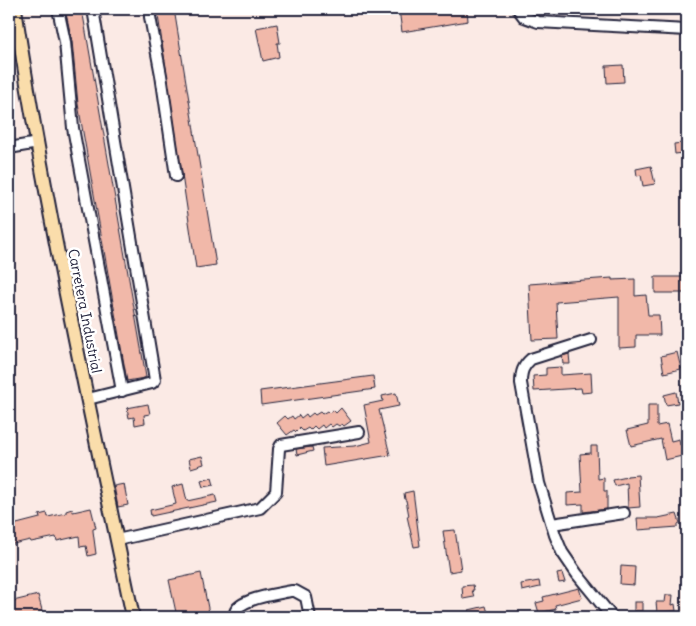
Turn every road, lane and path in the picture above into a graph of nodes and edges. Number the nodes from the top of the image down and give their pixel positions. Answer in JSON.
{"nodes":[{"id":1,"x":15,"y":9,"type":"edge"},
{"id":2,"x":58,"y":9,"type":"edge"},
{"id":3,"x":94,"y":9,"type":"edge"},
{"id":4,"x":150,"y":9,"type":"edge"},
{"id":5,"x":518,"y":9,"type":"edge"},
{"id":6,"x":687,"y":30,"type":"edge"},
{"id":7,"x":38,"y":143,"type":"junction"},
{"id":8,"x":9,"y":148,"type":"edge"},
{"id":9,"x":176,"y":176,"type":"dead end"},
{"id":10,"x":591,"y":340,"type":"dead end"},
{"id":11,"x":122,"y":391,"type":"junction"},
{"id":12,"x":88,"y":399,"type":"junction"},
{"id":13,"x":358,"y":432,"type":"dead end"},
{"id":14,"x":624,"y":513,"type":"dead end"},
{"id":15,"x":552,"y":524,"type":"junction"},
{"id":16,"x":117,"y":540,"type":"junction"},
{"id":17,"x":133,"y":617,"type":"edge"},
{"id":18,"x":235,"y":617,"type":"edge"},
{"id":19,"x":310,"y":617,"type":"edge"},
{"id":20,"x":612,"y":617,"type":"edge"}],
"edges":[{"from":1,"to":7,"type":"main road","name":"Carretera Industrial"},
{"from":2,"to":11,"type":"street"},
{"from":3,"to":11,"type":"street"},
{"from":4,"to":9,"type":"street"},
{"from":5,"to":6,"type":"street"},
{"from":7,"to":8,"type":"street"},
{"from":7,"to":12,"type":"main road","name":"Carretera Industrial"},
{"from":10,"to":15,"type":"street"},
{"from":11,"to":12,"type":"street"},
{"from":12,"to":16,"type":"main road","name":"Carretera Industrial"},
{"from":13,"to":16,"type":"street"},
{"from":14,"to":15,"type":"street"},
{"from":15,"to":20,"type":"street"},
{"from":16,"to":17,"type":"main road","name":"Carretera Industrial"},
{"from":18,"to":19,"type":"street"}]}
